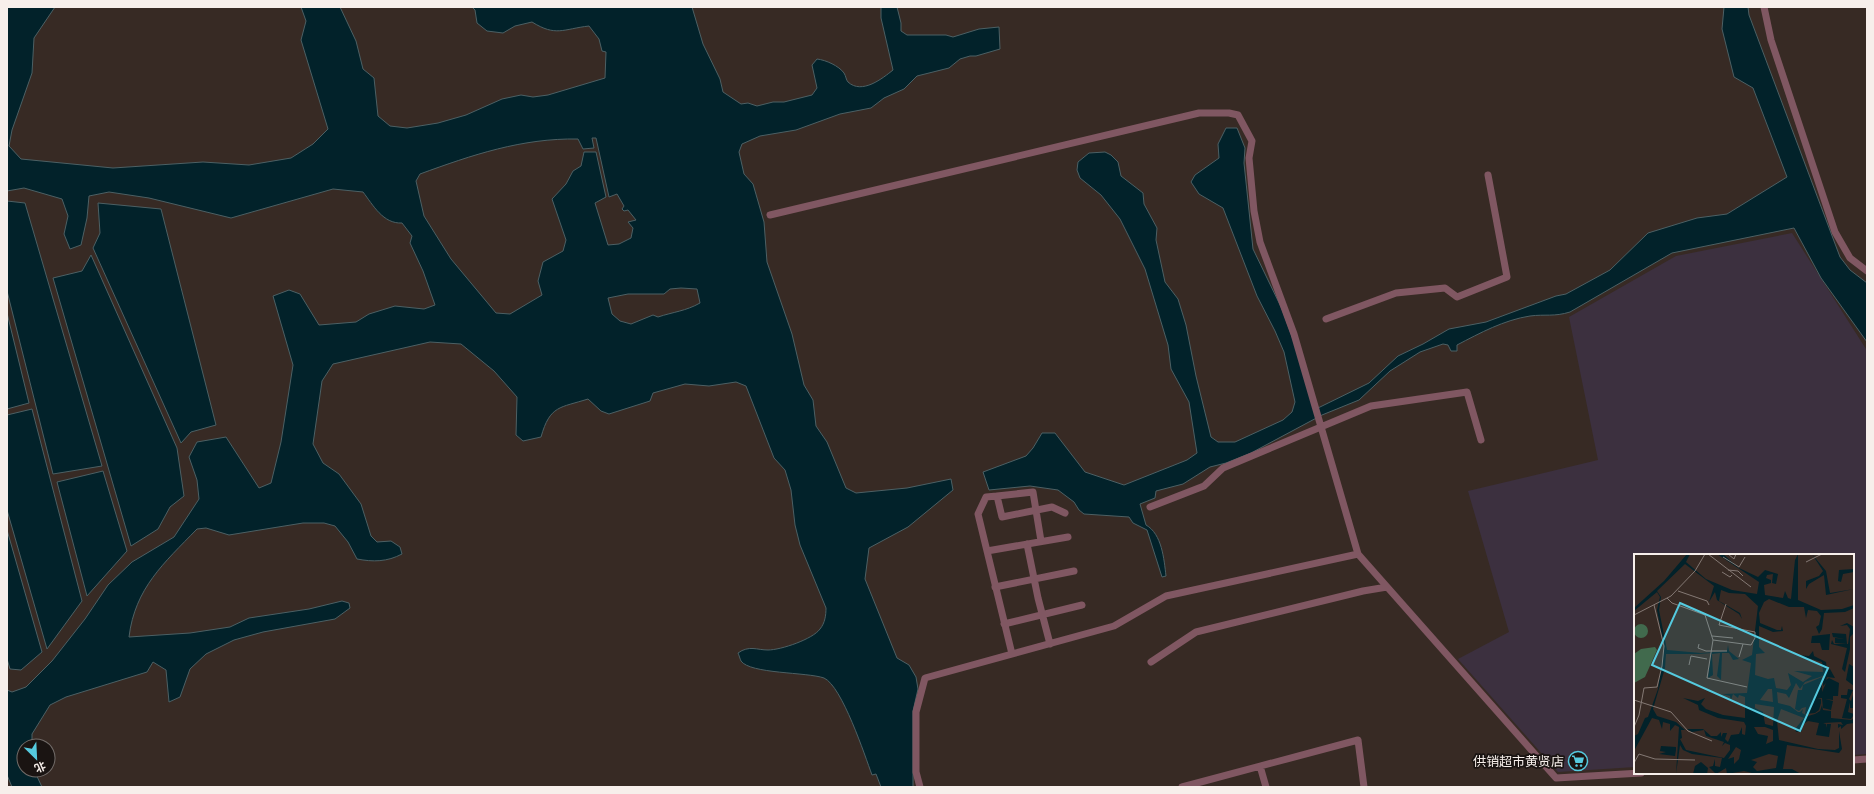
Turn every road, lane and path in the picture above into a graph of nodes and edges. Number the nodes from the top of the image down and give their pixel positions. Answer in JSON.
{"nodes":[{"id":1,"x":1764,"y":7,"type":"edge"},
{"id":2,"x":1488,"y":175,"type":"dead end"},
{"id":3,"x":770,"y":215,"type":"dead end"},
{"id":4,"x":1867,"y":271,"type":"edge"},
{"id":5,"x":1326,"y":319,"type":"dead end"},
{"id":6,"x":1320,"y":423,"type":"junction"},
{"id":7,"x":1481,"y":440,"type":"dead end"},
{"id":8,"x":997,"y":496,"type":"junction"},
{"id":9,"x":1150,"y":507,"type":"dead end"},
{"id":10,"x":1036,"y":510,"type":"junction"},
{"id":11,"x":1065,"y":513,"type":"dead end"},
{"id":12,"x":1068,"y":537,"type":"dead end"},
{"id":13,"x":1041,"y":542,"type":"junction"},
{"id":14,"x":1027,"y":544,"type":"junction"},
{"id":15,"x":987,"y":551,"type":"junction"},
{"id":16,"x":1358,"y":554,"type":"junction"},
{"id":17,"x":1074,"y":570,"type":"dead end"},
{"id":18,"x":1034,"y":579,"type":"junction"},
{"id":19,"x":996,"y":587,"type":"junction"},
{"id":20,"x":1387,"y":587,"type":"junction"},
{"id":21,"x":1082,"y":605,"type":"dead end"},
{"id":22,"x":1042,"y":615,"type":"junction"},
{"id":23,"x":1004,"y":624,"type":"junction"},
{"id":24,"x":1050,"y":644,"type":"junction"},
{"id":25,"x":1012,"y":654,"type":"junction"},
{"id":26,"x":1151,"y":662,"type":"dead end"},
{"id":27,"x":1867,"y":759,"type":"edge"},
{"id":28,"x":1854,"y":760,"type":"edge"},
{"id":29,"x":1260,"y":766,"type":"junction"},
{"id":30,"x":1634,"y":773,"type":"edge"},
{"id":31,"x":920,"y":787,"type":"edge"},
{"id":32,"x":1182,"y":787,"type":"edge"},
{"id":33,"x":1266,"y":787,"type":"edge"},
{"id":34,"x":1364,"y":787,"type":"edge"}],
"edges":[{"from":1,"to":4,"type":"street"},
{"from":2,"to":5,"type":"street"},
{"from":3,"to":6,"type":"street"},
{"from":6,"to":7,"type":"street"},
{"from":6,"to":9,"type":"street"},
{"from":6,"to":16,"type":"street"},
{"from":8,"to":10,"type":"street"},
{"from":8,"to":10,"type":"street"},
{"from":8,"to":15,"type":"street"},
{"from":10,"to":11,"type":"street"},
{"from":10,"to":13,"type":"street"},
{"from":12,"to":13,"type":"street"},
{"from":13,"to":14,"type":"street"},
{"from":14,"to":15,"type":"street"},
{"from":14,"to":18,"type":"street"},
{"from":15,"to":19,"type":"street"},
{"from":16,"to":20,"type":"street"},
{"from":16,"to":24,"type":"street"},
{"from":17,"to":18,"type":"street"},
{"from":18,"to":19,"type":"street"},
{"from":18,"to":22,"type":"street"},
{"from":19,"to":23,"type":"street"},
{"from":20,"to":26,"type":"street"},
{"from":20,"to":30,"type":"street"},
{"from":21,"to":22,"type":"street"},
{"from":22,"to":23,"type":"street"},
{"from":22,"to":24,"type":"street"},
{"from":23,"to":25,"type":"street"},
{"from":24,"to":25,"type":"street"},
{"from":25,"to":31,"type":"street"},
{"from":27,"to":28,"type":"street"},
{"from":29,"to":32,"type":"street"},
{"from":29,"to":33,"type":"street"},
{"from":29,"to":34,"type":"street"}]}
